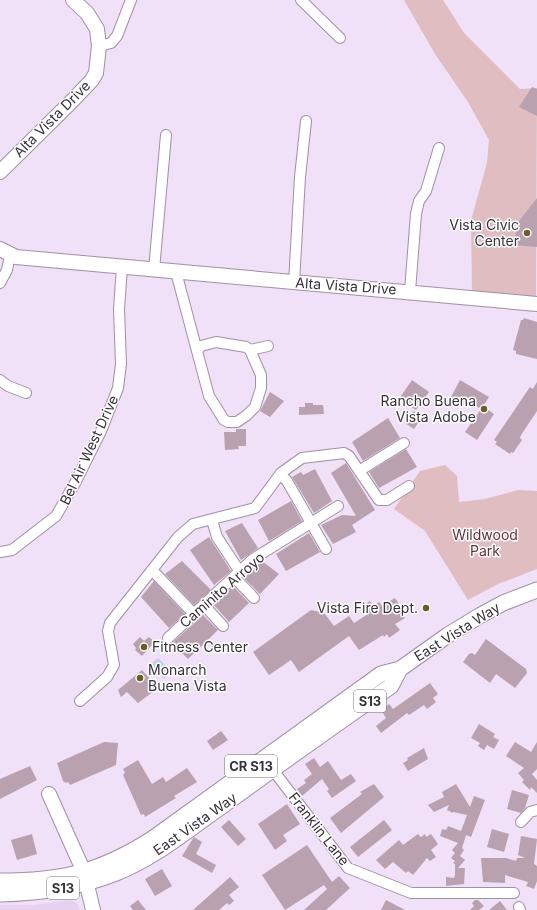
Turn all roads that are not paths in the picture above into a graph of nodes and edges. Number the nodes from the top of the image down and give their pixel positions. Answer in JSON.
{"nodes":[{"id":1,"x":73,"y":0,"type":"edge"},
{"id":2,"x":131,"y":0,"type":"edge"},
{"id":3,"x":301,"y":0,"type":"edge"},
{"id":4,"x":340,"y":38,"type":"dead end"},
{"id":5,"x":99,"y":46,"type":"junction"},
{"id":6,"x":306,"y":121,"type":"dead end"},
{"id":7,"x":166,"y":135,"type":"dead end"},
{"id":8,"x":439,"y":148,"type":"dead end"},
{"id":9,"x":0,"y":172,"type":"edge"},
{"id":10,"x":5,"y":252,"type":"edge"},
{"id":11,"x":122,"y":267,"type":"junction"},
{"id":12,"x":154,"y":270,"type":"junction"},
{"id":13,"x":176,"y":272,"type":"junction"},
{"id":14,"x":0,"y":283,"type":"edge"},
{"id":15,"x":294,"y":283,"type":"junction"},
{"id":16,"x":410,"y":291,"type":"junction"},
{"id":17,"x":537,"y":304,"type":"edge"},
{"id":18,"x":268,"y":346,"type":"dead end"},
{"id":19,"x":198,"y":350,"type":"junction"},
{"id":20,"x":250,"y":350,"type":"junction"},
{"id":21,"x":0,"y":380,"type":"edge"},
{"id":22,"x":26,"y":393,"type":"dead end"},
{"id":23,"x":404,"y":443,"type":"dead end"},
{"id":24,"x":359,"y":470,"type":"junction"},
{"id":25,"x":280,"y":474,"type":"junction"},
{"id":26,"x":409,"y":486,"type":"dead end"},
{"id":27,"x":338,"y":506,"type":"dead end"},
{"id":28,"x":212,"y":520,"type":"junction"},
{"id":29,"x":311,"y":523,"type":"junction"},
{"id":30,"x":326,"y":549,"type":"dead end"},
{"id":31,"x":0,"y":552,"type":"edge"},
{"id":32,"x":152,"y":570,"type":"junction"},
{"id":33,"x":237,"y":575,"type":"junction"},
{"id":34,"x":537,"y":590,"type":"edge"},
{"id":35,"x":254,"y":598,"type":"dead end"},
{"id":36,"x":204,"y":605,"type":"junction"},
{"id":37,"x":194,"y":614,"type":"junction"},
{"id":38,"x":224,"y":626,"type":"dead end"},
{"id":39,"x":168,"y":638,"type":"dead end"},
{"id":40,"x":400,"y":669,"type":"junction"},
{"id":41,"x":80,"y":701,"type":"dead end"},
{"id":42,"x":264,"y":757,"type":"junction"},
{"id":43,"x":272,"y":770,"type":"junction"},
{"id":44,"x":49,"y":794,"type":"dead end"},
{"id":45,"x":228,"y":801,"type":"junction"},
{"id":46,"x":537,"y":810,"type":"edge"},
{"id":47,"x":521,"y":822,"type":"dead end"},
{"id":48,"x":86,"y":877,"type":"junction"},
{"id":49,"x":0,"y":881,"type":"edge"},
{"id":50,"x":514,"y":892,"type":"dead end"},
{"id":51,"x":0,"y":894,"type":"edge"},
{"id":52,"x":93,"y":910,"type":"edge"}],
"edges":[{"from":1,"to":5,"type":"street","name":"Alta Vista Drive"},
{"from":2,"to":5,"type":"street"},
{"from":3,"to":4,"type":"street"},
{"from":5,"to":9,"type":"street","name":"Alta Vista Drive"},
{"from":6,"to":15,"type":"street"},
{"from":7,"to":12,"type":"street"},
{"from":8,"to":16,"type":"street"},
{"from":10,"to":11,"type":"street","name":"Alta Vista Drive"},
{"from":10,"to":14,"type":"street"},
{"from":11,"to":12,"type":"street","name":"Alta Vista Drive"},
{"from":11,"to":31,"type":"street","name":"Bel Air West Drive"},
{"from":12,"to":13,"type":"street","name":"Alta Vista Drive"},
{"from":13,"to":15,"type":"street","name":"Alta Vista Drive"},
{"from":13,"to":19,"type":"street"},
{"from":15,"to":16,"type":"street","name":"Alta Vista Drive"},
{"from":16,"to":17,"type":"street","name":"Alta Vista Drive"},
{"from":18,"to":20,"type":"street"},
{"from":19,"to":20,"type":"street"},
{"from":19,"to":20,"type":"street"},
{"from":21,"to":22,"type":"street"},
{"from":23,"to":24,"type":"street"},
{"from":24,"to":25,"type":"street"},
{"from":24,"to":26,"type":"street"},
{"from":25,"to":28,"type":"street"},
{"from":25,"to":29,"type":"street"},
{"from":27,"to":29,"type":"street","name":"Caminito Arroyo"},
{"from":28,"to":32,"type":"street"},
{"from":28,"to":33,"type":"street"},
{"from":29,"to":30,"type":"street"},
{"from":29,"to":33,"type":"street","name":"Caminito Arroyo"},
{"from":32,"to":37,"type":"street"},
{"from":32,"to":41,"type":"street"},
{"from":33,"to":35,"type":"street"},
{"from":33,"to":36,"type":"street","name":"Caminito Arroyo"},
{"from":34,"to":40,"type":"main road","name":"East Vista Way","number":"CR S13"},
{"from":36,"to":37,"type":"street","name":"Caminito Arroyo"},
{"from":36,"to":38,"type":"street"},
{"from":37,"to":39,"type":"street","name":"Caminito Arroyo"},
{"from":40,"to":42,"type":"main road","name":"East Vista Way","number":"CR S13"},
{"from":40,"to":43,"type":"main road","name":"East Vista Way","number":"S13"},
{"from":42,"to":45,"type":"main road"},
{"from":42,"to":48,"type":"main road","name":"East Vista Way","number":"CR S13"},
{"from":43,"to":45,"type":"main road","name":"East Vista Way","number":"S13"},
{"from":43,"to":50,"type":"street","name":"Franklin Lane"},
{"from":44,"to":48,"type":"street"},
{"from":45,"to":48,"type":"main road","name":"East Vista Way","number":"S13"},
{"from":46,"to":47,"type":"street"},
{"from":48,"to":49,"type":"main road","name":"East Vista Way","number":"CR S13"},
{"from":48,"to":51,"type":"main road","name":"East Vista Way","number":"S13"},
{"from":48,"to":52,"type":"street"}]}
